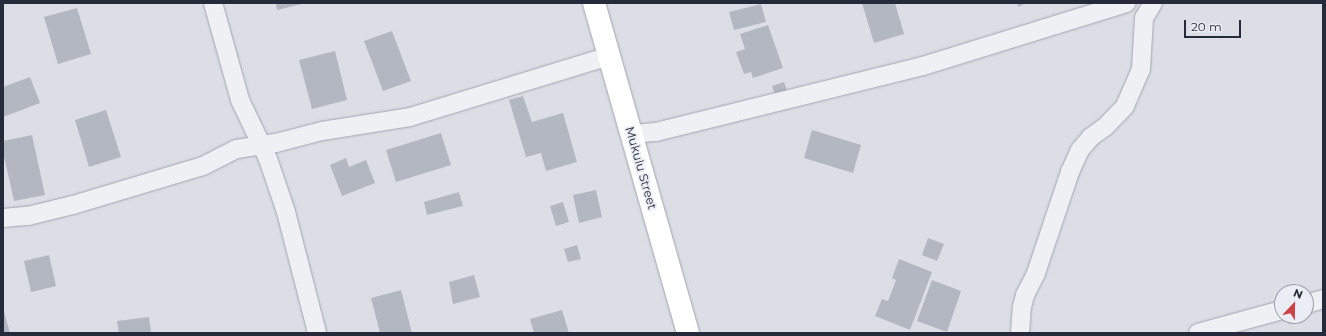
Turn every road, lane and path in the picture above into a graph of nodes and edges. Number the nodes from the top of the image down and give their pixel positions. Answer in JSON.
{"nodes":[{"id":1,"x":213,"y":3,"type":"edge"},
{"id":2,"x":594,"y":3,"type":"edge"},
{"id":3,"x":1126,"y":3,"type":"edge"},
{"id":4,"x":1153,"y":3,"type":"edge"},
{"id":5,"x":609,"y":56,"type":"junction"},
{"id":6,"x":632,"y":134,"type":"junction"},
{"id":7,"x":262,"y":145,"type":"junction"},
{"id":8,"x":3,"y":218,"type":"edge"},
{"id":9,"x":1274,"y":312,"type":"edge"},
{"id":10,"x":317,"y":333,"type":"edge"},
{"id":11,"x":688,"y":333,"type":"edge"},
{"id":12,"x":1020,"y":333,"type":"edge"},
{"id":13,"x":1198,"y":333,"type":"edge"}],
"edges":[{"from":1,"to":7,"type":"street"},
{"from":2,"to":5,"type":"street","name":"Mukulu Street"},
{"from":3,"to":6,"type":"street"},
{"from":4,"to":12,"type":"street"},
{"from":5,"to":6,"type":"street","name":"Mukulu Street"},
{"from":5,"to":7,"type":"street"},
{"from":6,"to":11,"type":"street","name":"Mukulu Street"},
{"from":7,"to":8,"type":"street"},
{"from":7,"to":10,"type":"street"},
{"from":9,"to":13,"type":"street"}]}
